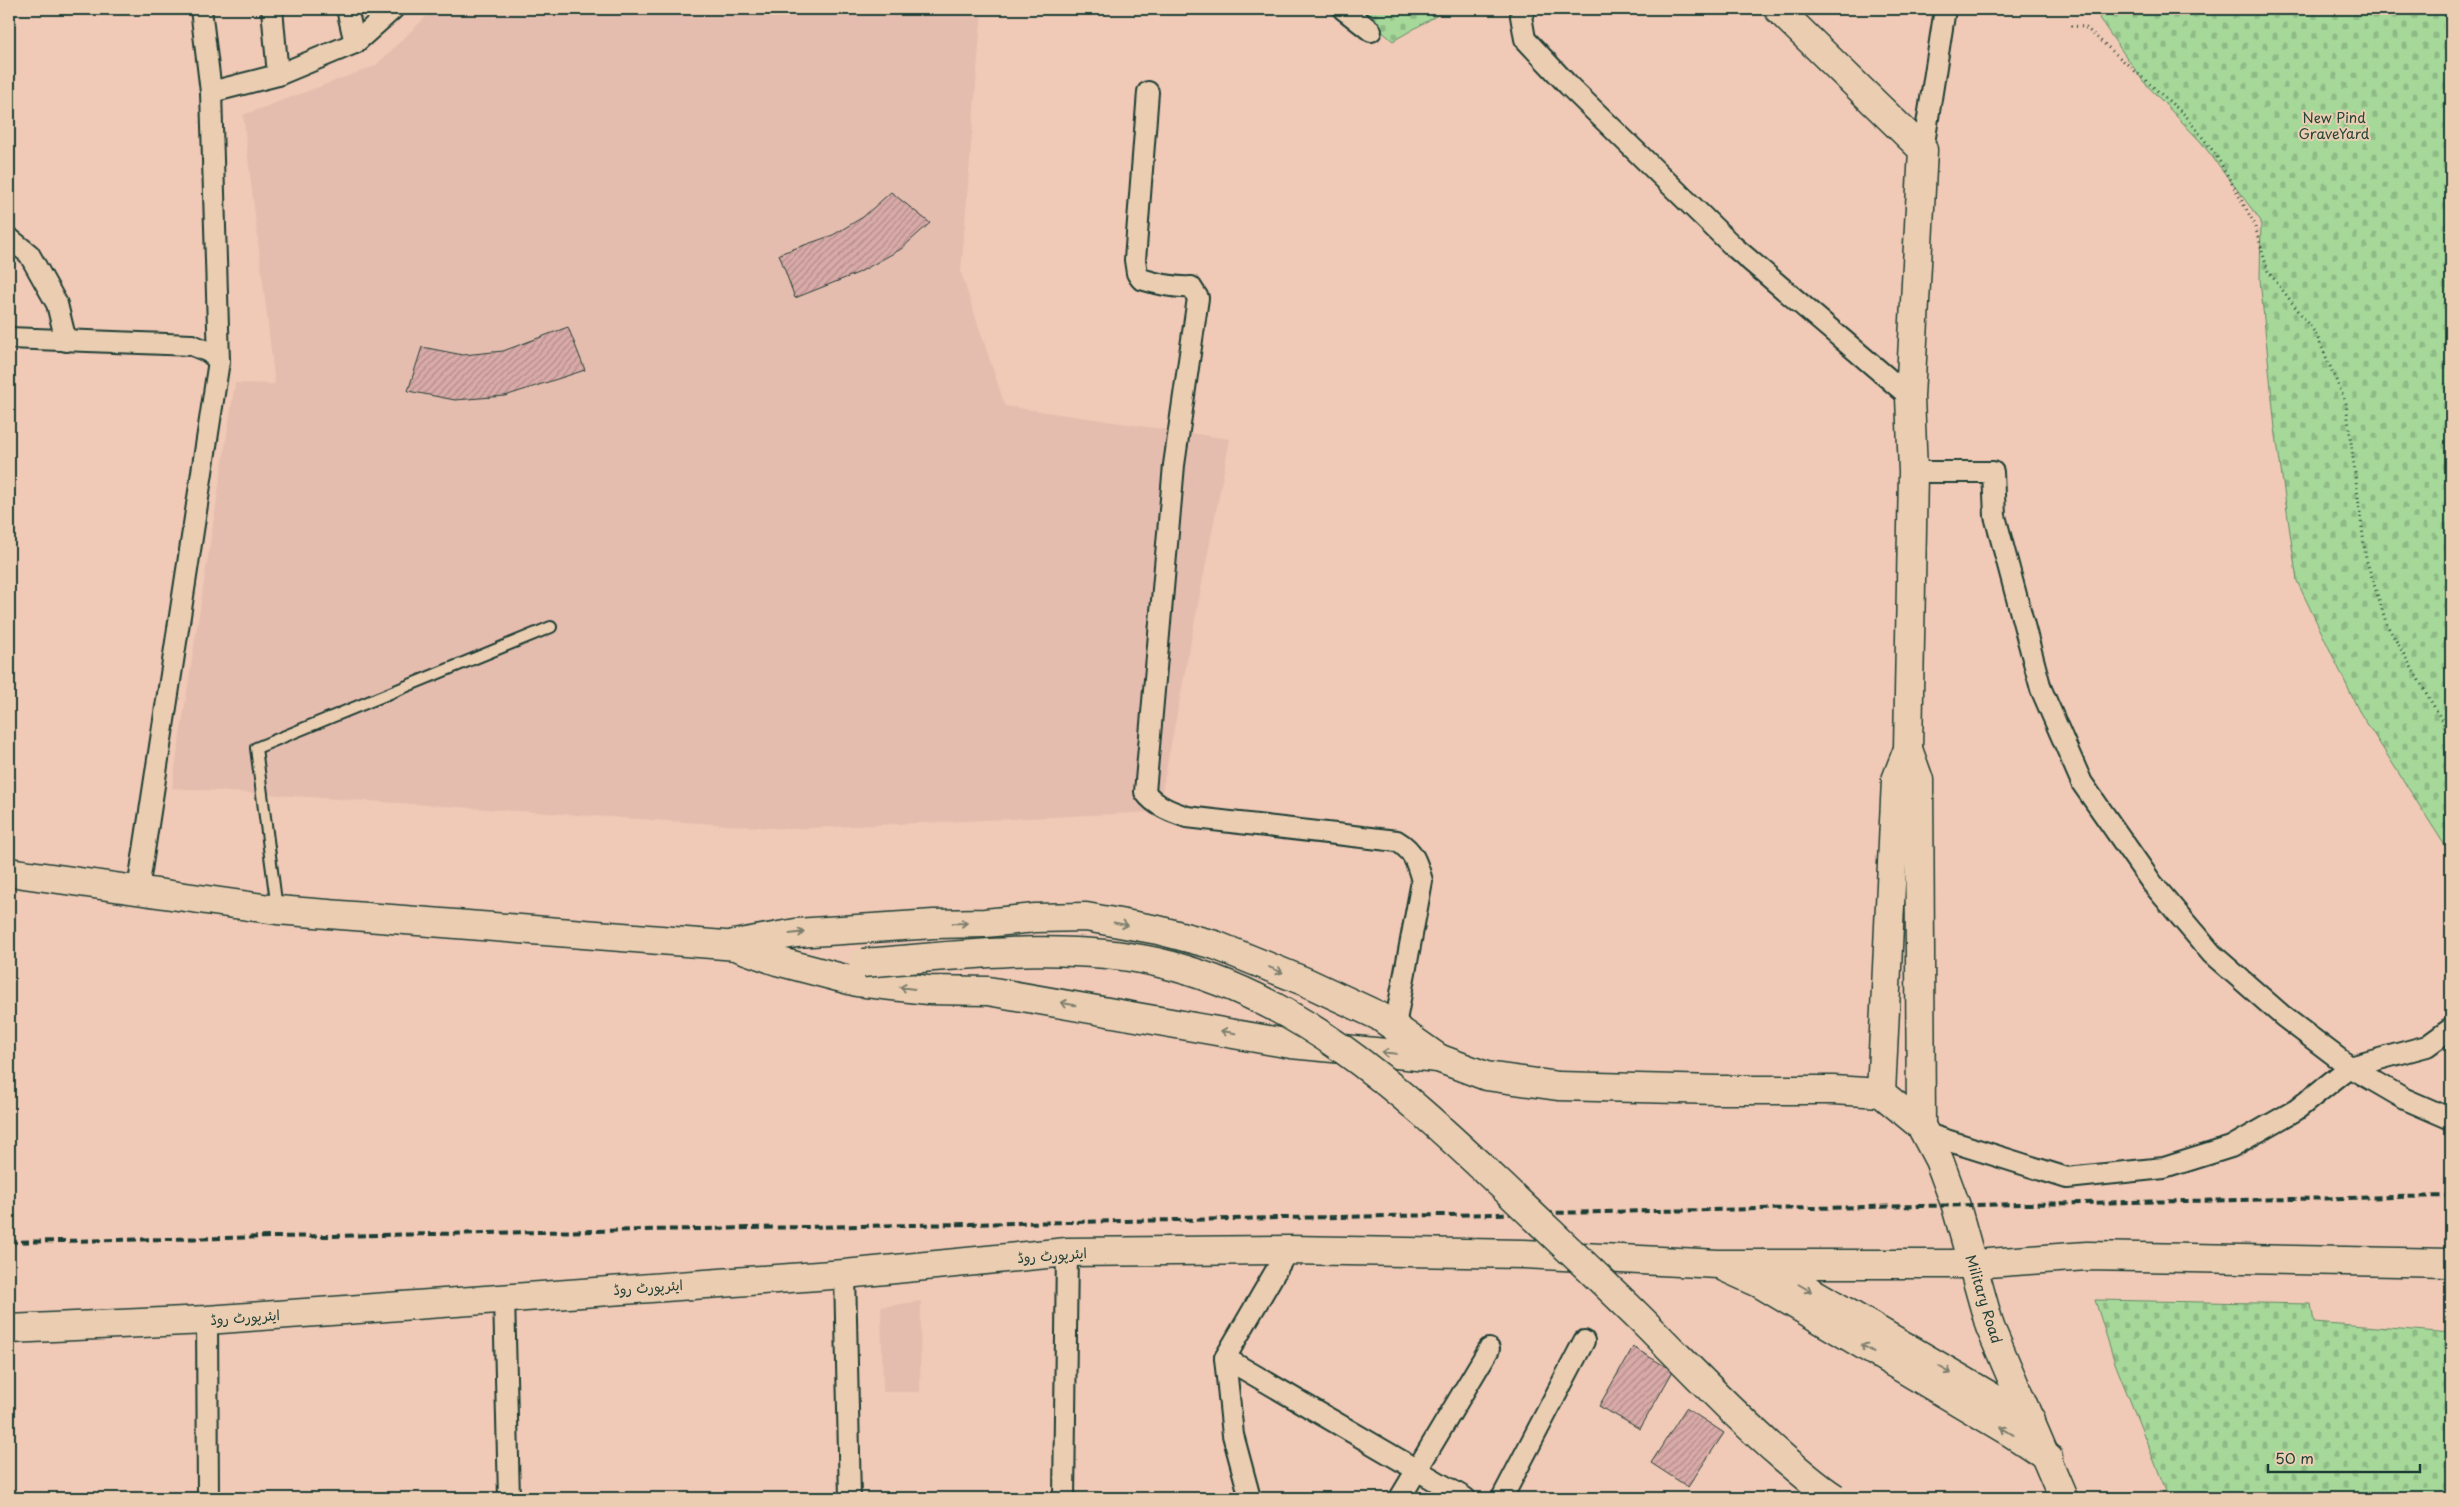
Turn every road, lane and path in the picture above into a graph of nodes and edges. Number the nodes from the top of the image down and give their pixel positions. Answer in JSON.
{"nodes":[{"id":1,"x":201,"y":9,"type":"edge"},
{"id":2,"x":272,"y":9,"type":"edge"},
{"id":3,"x":347,"y":9,"type":"edge"},
{"id":4,"x":393,"y":9,"type":"edge"},
{"id":5,"x":1343,"y":9,"type":"edge"},
{"id":6,"x":1525,"y":9,"type":"edge"},
{"id":7,"x":1778,"y":9,"type":"edge"},
{"id":8,"x":1945,"y":9,"type":"edge"},
{"id":9,"x":2071,"y":26,"type":"dead end"},
{"id":10,"x":1371,"y":31,"type":"dead end"},
{"id":11,"x":355,"y":43,"type":"junction"},
{"id":12,"x":278,"y":75,"type":"junction"},
{"id":13,"x":210,"y":92,"type":"junction"},
{"id":14,"x":1148,"y":92,"type":"dead end"},
{"id":15,"x":1923,"y":150,"type":"junction"},
{"id":16,"x":9,"y":238,"type":"edge"},
{"id":17,"x":9,"y":338,"type":"edge"},
{"id":18,"x":66,"y":341,"type":"junction"},
{"id":19,"x":219,"y":361,"type":"junction"},
{"id":20,"x":1910,"y":397,"type":"junction"},
{"id":21,"x":1913,"y":472,"type":"junction"},
{"id":22,"x":551,"y":628,"type":"dead end"},
{"id":23,"x":2451,"y":736,"type":"edge"},
{"id":24,"x":1908,"y":749,"type":"junction"},
{"id":25,"x":9,"y":872,"type":"edge"},
{"id":26,"x":138,"y":890,"type":"junction"},
{"id":27,"x":277,"y":910,"type":"junction"},
{"id":28,"x":732,"y":945,"type":"junction"},
{"id":29,"x":1395,"y":1026,"type":"junction"},
{"id":30,"x":2451,"y":1032,"type":"edge"},
{"id":31,"x":1438,"y":1058,"type":"junction"},
{"id":32,"x":2350,"y":1067,"type":"junction"},
{"id":33,"x":1881,"y":1093,"type":"junction"},
{"id":34,"x":2451,"y":1119,"type":"edge"},
{"id":35,"x":1924,"y":1130,"type":"junction"},
{"id":36,"x":1288,"y":1250,"type":"junction"},
{"id":37,"x":1067,"y":1252,"type":"junction"},
{"id":38,"x":2451,"y":1263,"type":"edge"},
{"id":39,"x":1718,"y":1264,"type":"junction"},
{"id":40,"x":1763,"y":1264,"type":"junction"},
{"id":41,"x":1974,"y":1264,"type":"junction"},
{"id":42,"x":845,"y":1274,"type":"junction"},
{"id":43,"x":504,"y":1297,"type":"junction"},
{"id":44,"x":207,"y":1320,"type":"junction"},
{"id":45,"x":9,"y":1329,"type":"edge"},
{"id":46,"x":1584,"y":1341,"type":"dead end"},
{"id":47,"x":1489,"y":1349,"type":"dead end"},
{"id":48,"x":1225,"y":1358,"type":"junction"},
{"id":49,"x":2031,"y":1420,"type":"junction"},
{"id":50,"x":2048,"y":1457,"type":"junction"},
{"id":51,"x":1416,"y":1470,"type":"junction"},
{"id":52,"x":208,"y":1498,"type":"edge"},
{"id":53,"x":509,"y":1498,"type":"edge"},
{"id":54,"x":850,"y":1498,"type":"edge"},
{"id":55,"x":1064,"y":1498,"type":"edge"},
{"id":56,"x":1250,"y":1498,"type":"edge"},
{"id":57,"x":1400,"y":1498,"type":"edge"},
{"id":58,"x":1465,"y":1498,"type":"edge"},
{"id":59,"x":1502,"y":1498,"type":"edge"},
{"id":60,"x":1835,"y":1498,"type":"edge"},
{"id":61,"x":2064,"y":1498,"type":"edge"}],
"edges":[{"from":1,"to":13,"type":"street"},
{"from":2,"to":12,"type":"street"},
{"from":3,"to":11,"type":"street"},
{"from":4,"to":11,"type":"street"},
{"from":5,"to":10,"type":"street"},
{"from":6,"to":20,"type":"street"},
{"from":7,"to":15,"type":"main road"},
{"from":8,"to":15,"type":"street"},
{"from":9,"to":23,"type":"path"},
{"from":11,"to":12,"type":"street"},
{"from":12,"to":13,"type":"street"},
{"from":13,"to":19,"type":"street"},
{"from":14,"to":29,"type":"street"},
{"from":15,"to":20,"type":"main road"},
{"from":16,"to":18,"type":"street"},
{"from":17,"to":18,"type":"street"},
{"from":18,"to":19,"type":"street"},
{"from":19,"to":26,"type":"street"},
{"from":20,"to":21,"type":"main road"},
{"from":21,"to":24,"type":"main road"},
{"from":21,"to":32,"type":"street"},
{"from":22,"to":27,"type":"lane"},
{"from":24,"to":33,"type":"main road"},
{"from":24,"to":35,"type":"main road"},
{"from":25,"to":26,"type":"main road"},
{"from":26,"to":27,"type":"main road"},
{"from":27,"to":28,"type":"main road"},
{"from":28,"to":29,"type":"main road","one_way":true},
{"from":31,"to":28,"type":"main road","one_way":true},
{"from":28,"to":60,"type":"main road","bridge":true},
{"from":29,"to":31,"type":"main road"},
{"from":30,"to":32,"type":"street"},
{"from":31,"to":33,"type":"main road"},
{"from":32,"to":34,"type":"street"},
{"from":32,"to":35,"type":"street"},
{"from":33,"to":35,"type":"main road"},
{"from":35,"to":41,"type":"main road","name":"Military Road"},
{"from":36,"to":37,"type":"main road","name":"ایئرپورٹ روڈ"},
{"from":36,"to":39,"type":"main road","name":"ایئرپورٹ روڈ"},
{"from":36,"to":48,"type":"street"},
{"from":37,"to":42,"type":"main road","name":"ایئرپورٹ روڈ"},
{"from":37,"to":55,"type":"street"},
{"from":38,"to":41,"type":"main road","name":"ایئرپورٹ روڈ"},
{"from":39,"to":40,"type":"main road","name":"ایئرپورٹ روڈ"},
{"from":50,"to":39,"type":"main road","one_way":true},
{"from":40,"to":41,"type":"main road","name":"ایئرپورٹ روڈ"},
{"from":40,"to":49,"type":"main road","one_way":true},
{"from":41,"to":49,"type":"main road","name":"Military Road"},
{"from":42,"to":43,"type":"main road","name":"ایئرپورٹ روڈ"},
{"from":42,"to":54,"type":"street"},
{"from":43,"to":44,"type":"main road","name":"ایئرپورٹ روڈ"},
{"from":43,"to":53,"type":"street"},
{"from":44,"to":45,"type":"main road","name":"ایئرپورٹ روڈ"},
{"from":44,"to":52,"type":"street"},
{"from":46,"to":59,"type":"street"},
{"from":47,"to":51,"type":"street"},
{"from":48,"to":51,"type":"street"},
{"from":48,"to":56,"type":"street"},
{"from":49,"to":50,"type":"main road","name":"Military Road"},
{"from":50,"to":61,"type":"main road","name":"Military Road"},
{"from":51,"to":57,"type":"street"},
{"from":51,"to":58,"type":"street"}]}
